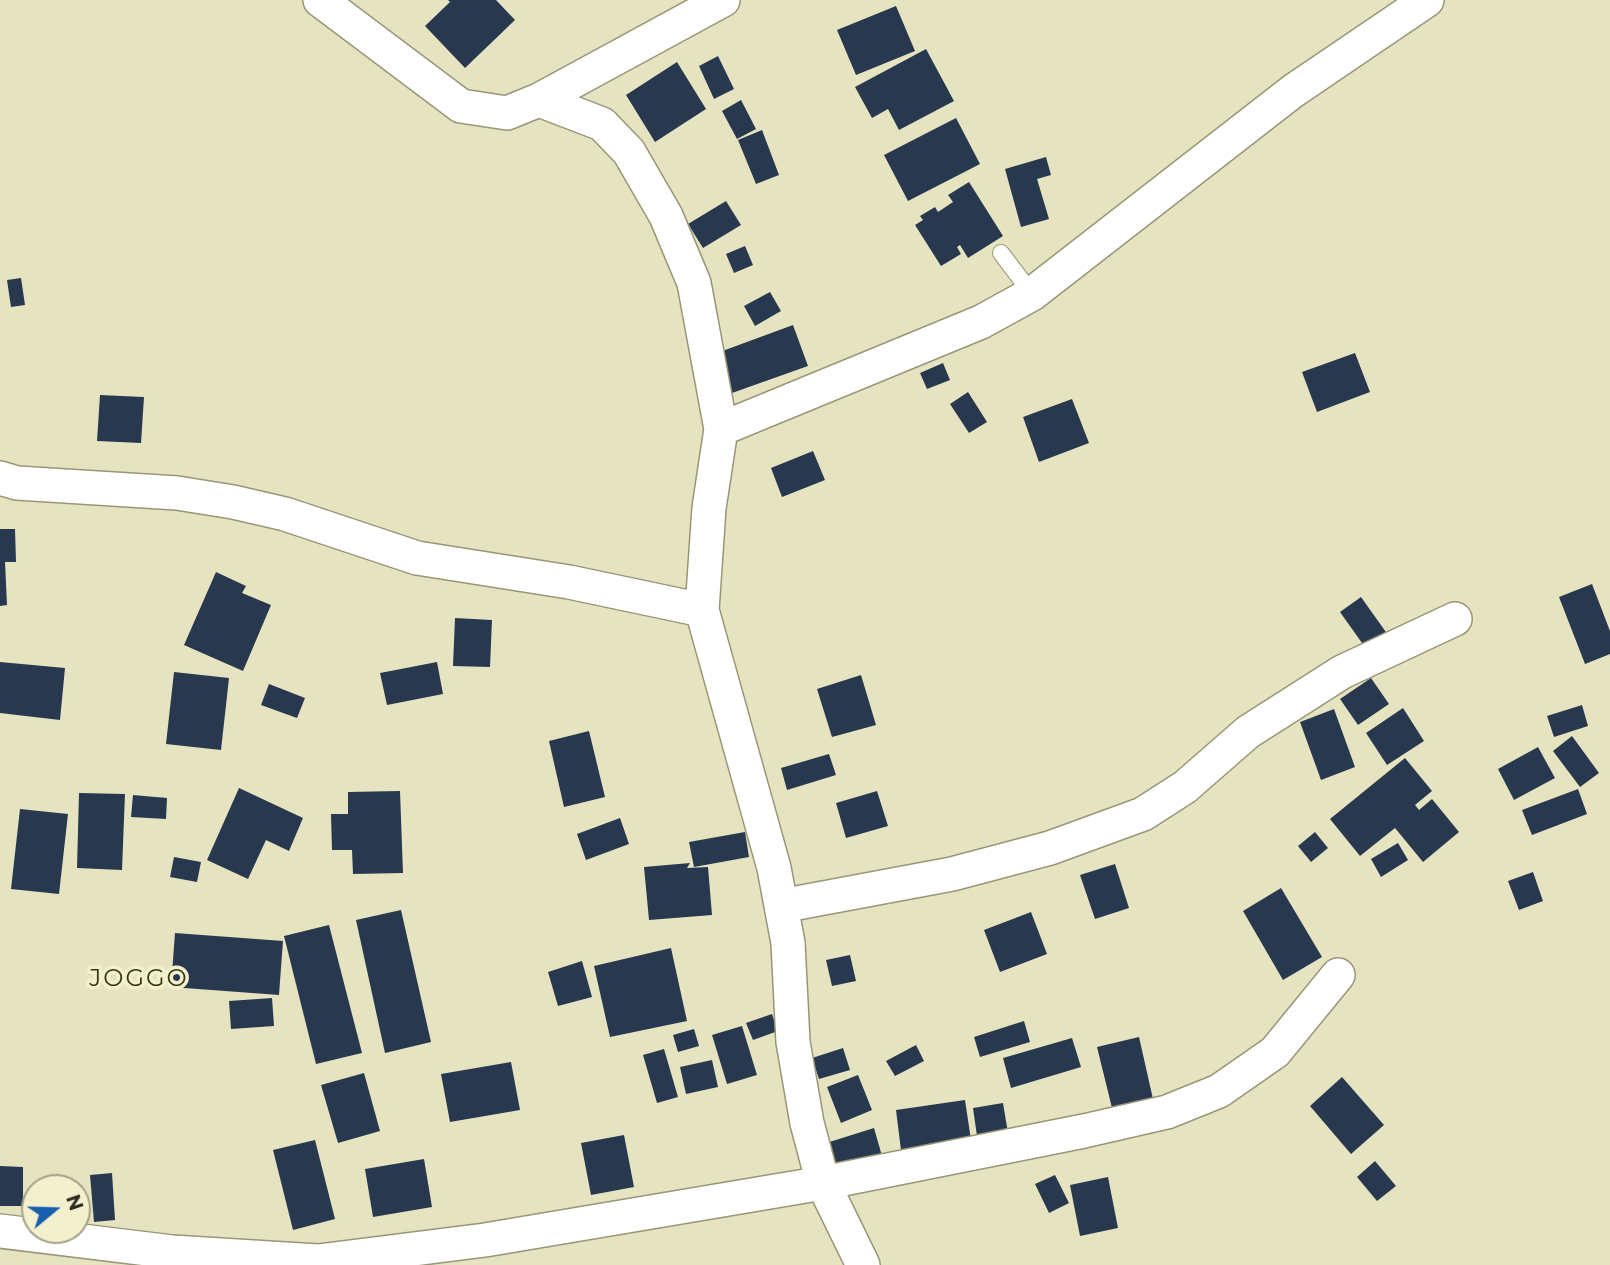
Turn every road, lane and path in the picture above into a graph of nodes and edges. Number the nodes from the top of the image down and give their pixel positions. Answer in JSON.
{"nodes":[{"id":1,"x":320,"y":0,"type":"edge"},
{"id":2,"x":723,"y":0,"type":"edge"},
{"id":3,"x":1427,"y":0,"type":"edge"},
{"id":4,"x":540,"y":100,"type":"junction"},
{"id":5,"x":1001,"y":253,"type":"dead end"},
{"id":6,"x":1032,"y":294,"type":"junction"},
{"id":7,"x":721,"y":429,"type":"junction"},
{"id":8,"x":0,"y":478,"type":"edge"},
{"id":9,"x":702,"y":610,"type":"junction"},
{"id":10,"x":1455,"y":619,"type":"dead end"},
{"id":11,"x":781,"y":906,"type":"junction"},
{"id":12,"x":1338,"y":975,"type":"dead end"},
{"id":13,"x":823,"y":1183,"type":"junction"},
{"id":14,"x":0,"y":1231,"type":"edge"},
{"id":15,"x":863,"y":1265,"type":"edge"}],
"edges":[{"from":1,"to":4,"type":"street"},
{"from":2,"to":4,"type":"street"},
{"from":3,"to":6,"type":"street"},
{"from":4,"to":7,"type":"street"},
{"from":5,"to":6,"type":"lane"},
{"from":6,"to":7,"type":"street"},
{"from":7,"to":9,"type":"street"},
{"from":8,"to":9,"type":"street"},
{"from":9,"to":11,"type":"street"},
{"from":10,"to":11,"type":"street"},
{"from":11,"to":13,"type":"street"},
{"from":12,"to":13,"type":"street"},
{"from":13,"to":14,"type":"street"},
{"from":13,"to":15,"type":"street"}]}
